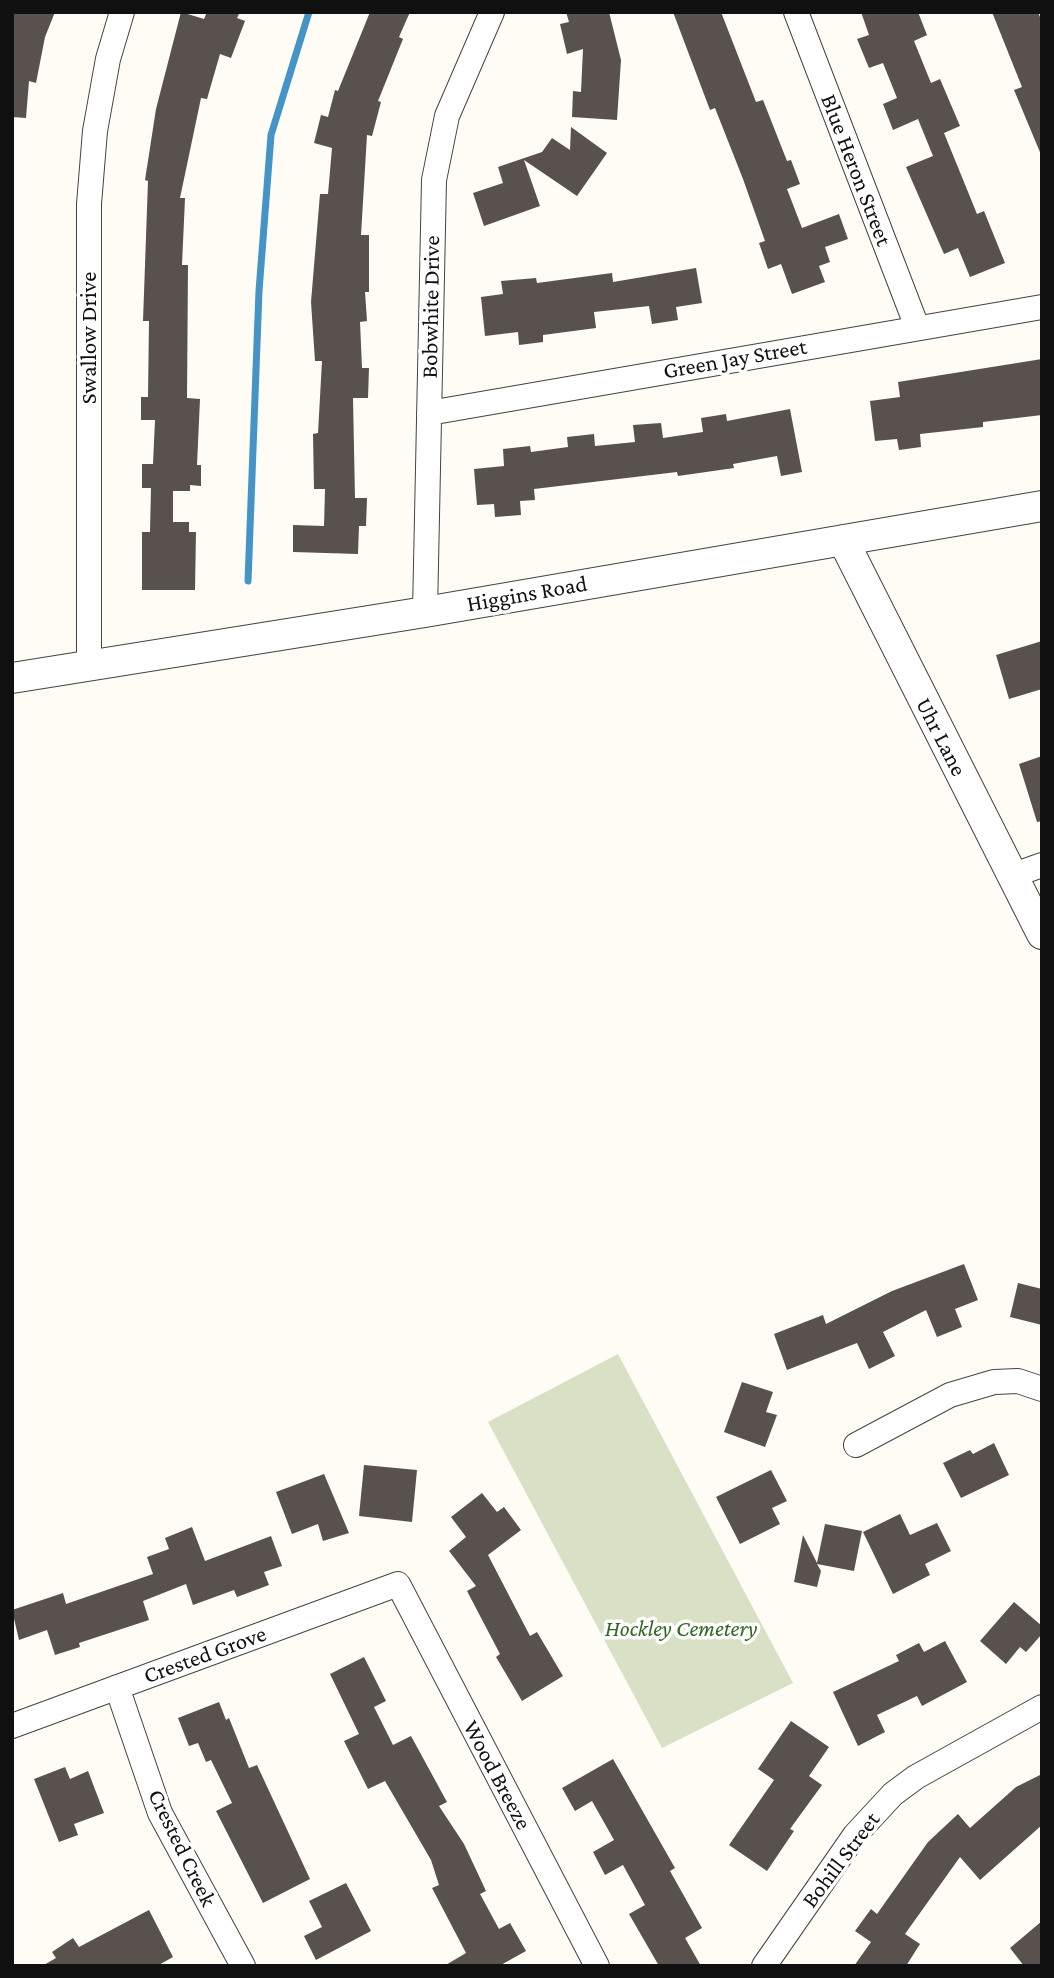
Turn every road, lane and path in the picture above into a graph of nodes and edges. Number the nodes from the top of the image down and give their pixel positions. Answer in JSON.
{"nodes":[{"id":1,"x":122,"y":12,"type":"edge"},
{"id":2,"x":492,"y":12,"type":"edge"},
{"id":3,"x":796,"y":12,"type":"edge"},
{"id":4,"x":1042,"y":307,"type":"edge"},
{"id":5,"x":917,"y":327,"type":"junction"},
{"id":6,"x":429,"y":413,"type":"junction"},
{"id":7,"x":1042,"y":506,"type":"edge"},
{"id":8,"x":843,"y":540,"type":"junction"},
{"id":9,"x":425,"y":612,"type":"junction"},
{"id":10,"x":89,"y":667,"type":"junction"},
{"id":11,"x":12,"y":678,"type":"edge"},
{"id":12,"x":1042,"y":865,"type":"edge"},
{"id":13,"x":1011,"y":876,"type":"junction"},
{"id":14,"x":1042,"y":934,"type":"edge"},
{"id":15,"x":1042,"y":1389,"type":"edge"},
{"id":16,"x":856,"y":1446,"type":"dead end"},
{"id":17,"x":398,"y":1584,"type":"joint"},
{"id":18,"x":117,"y":1687,"type":"junction"},
{"id":19,"x":1042,"y":1707,"type":"edge"},
{"id":20,"x":12,"y":1726,"type":"edge"},
{"id":21,"x":243,"y":1966,"type":"edge"},
{"id":22,"x":597,"y":1966,"type":"edge"},
{"id":23,"x":764,"y":1966,"type":"edge"}],
"edges":[{"from":1,"to":10,"type":"street","name":"Swallow Drive"},
{"from":2,"to":6,"type":"street","name":"Bobwhite Drive"},
{"from":3,"to":5,"type":"street","name":"Blue Heron Street"},
{"from":4,"to":5,"type":"street","name":"Green Jay Street"},
{"from":5,"to":6,"type":"street","name":"Green Jay Street"},
{"from":6,"to":9,"type":"street","name":"Bobwhite Drive"},
{"from":7,"to":8,"type":"street","name":"Higgins Road"},
{"from":8,"to":9,"type":"street","name":"Higgins Road"},
{"from":8,"to":13,"type":"street","name":"Uhr Lane"},
{"from":9,"to":10,"type":"street","name":"Higgins Road"},
{"from":10,"to":11,"type":"street","name":"Higgins Road"},
{"from":12,"to":13,"type":"street"},
{"from":13,"to":14,"type":"street","name":"Uhr Lane"},
{"from":15,"to":16,"type":"street"},
{"from":17,"to":18,"type":"street","name":"Crested Grove"},
{"from":17,"to":22,"type":"street","name":"Wood Breeze"},
{"from":18,"to":20,"type":"street","name":"Crested Grove"},
{"from":18,"to":21,"type":"street","name":"Crested Creek"},
{"from":19,"to":23,"type":"street","name":"Bohill Street"}]}
